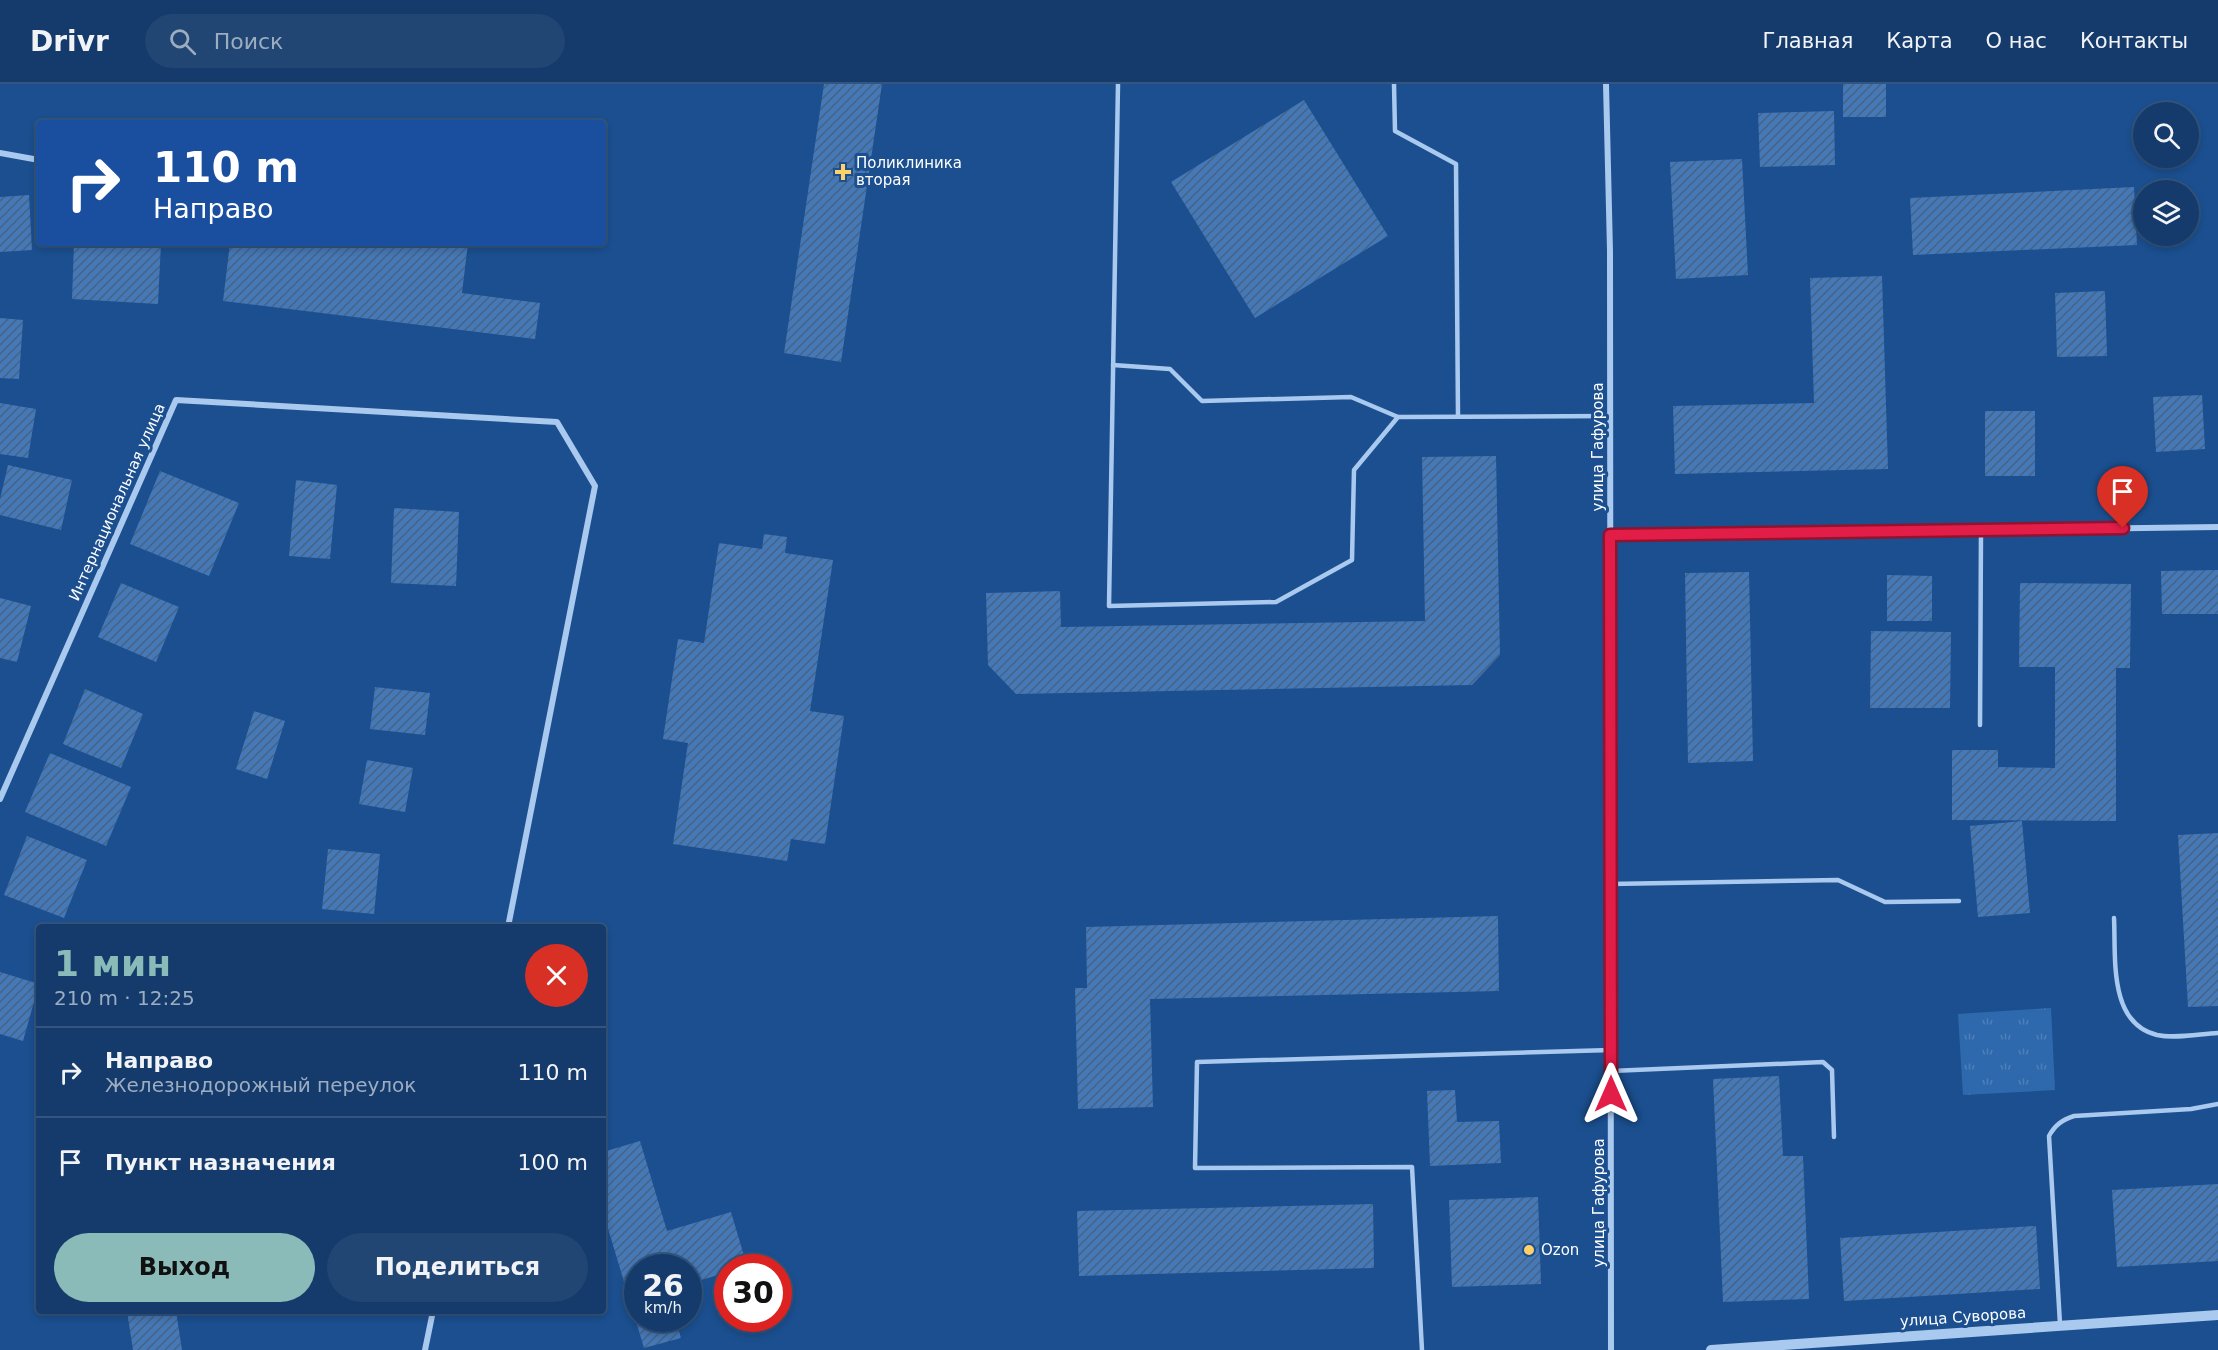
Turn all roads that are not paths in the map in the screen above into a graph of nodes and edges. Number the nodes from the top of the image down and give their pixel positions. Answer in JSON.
{"nodes":[{"id":1,"x":1119,"y":84,"type":"edge"},
{"id":2,"x":1394,"y":84,"type":"edge"},
{"id":3,"x":1606,"y":84,"type":"edge"},
{"id":4,"x":0,"y":153,"type":"edge"},
{"id":5,"x":36,"y":159,"type":"edge"},
{"id":6,"x":1113,"y":365,"type":"junction"},
{"id":7,"x":1458,"y":416,"type":"junction"},
{"id":8,"x":1610,"y":416,"type":"junction"},
{"id":9,"x":1398,"y":417,"type":"junction"},
{"id":10,"x":2218,"y":527,"type":"edge"},
{"id":11,"x":1981,"y":530,"type":"junction"},
{"id":12,"x":1610,"y":535,"type":"junction"},
{"id":13,"x":1980,"y":725,"type":"dead end"},
{"id":14,"x":0,"y":799,"type":"edge"},
{"id":15,"x":1610,"y":884,"type":"junction"},
{"id":16,"x":1959,"y":901,"type":"dead end"},
{"id":17,"x":2114,"y":918,"type":"dead end"},
{"id":18,"x":509,"y":924,"type":"edge"},
{"id":19,"x":2218,"y":1033,"type":"edge"},
{"id":20,"x":1611,"y":1050,"type":"junction"},
{"id":21,"x":1611,"y":1071,"type":"junction"},
{"id":22,"x":2218,"y":1104,"type":"edge"},
{"id":23,"x":1834,"y":1137,"type":"dead end"},
{"id":24,"x":432,"y":1314,"type":"edge"},
{"id":25,"x":2218,"y":1315,"type":"edge"},
{"id":26,"x":2060,"y":1326,"type":"junction"},
{"id":27,"x":425,"y":1350,"type":"edge"},
{"id":28,"x":1422,"y":1350,"type":"edge"},
{"id":29,"x":1611,"y":1350,"type":"edge"},
{"id":30,"x":1711,"y":1350,"type":"edge"}],
"edges":[{"from":1,"to":6,"type":"lane"},
{"from":2,"to":7,"type":"lane"},
{"from":3,"to":8,"type":"street","name":"улица Гафурова"},
{"from":4,"to":5,"type":"street"},
{"from":6,"to":9,"type":"lane"},
{"from":6,"to":9,"type":"lane"},
{"from":7,"to":8,"type":"lane"},
{"from":7,"to":9,"type":"lane"},
{"from":8,"to":12,"type":"street","name":"улица Гафурова"},
{"from":10,"to":11,"type":"street"},
{"from":11,"to":12,"type":"street"},
{"from":11,"to":13,"type":"lane"},
{"from":12,"to":15,"type":"street","name":"улица Гафурова"},
{"from":14,"to":18,"type":"street","name":"Интернациональная улица"},
{"from":15,"to":16,"type":"lane"},
{"from":15,"to":20,"type":"street","name":"улица Гафурова"},
{"from":17,"to":19,"type":"lane"},
{"from":20,"to":21,"type":"street","name":"улица Гафурова"},
{"from":20,"to":28,"type":"lane"},
{"from":21,"to":23,"type":"lane"},
{"from":21,"to":29,"type":"street","name":"улица Гафурова"},
{"from":22,"to":26,"type":"lane"},
{"from":24,"to":27,"type":"street"},
{"from":25,"to":26,"type":"street","name":"улица Суворова"},
{"from":26,"to":30,"type":"street","name":"улица Суворова"}]}
